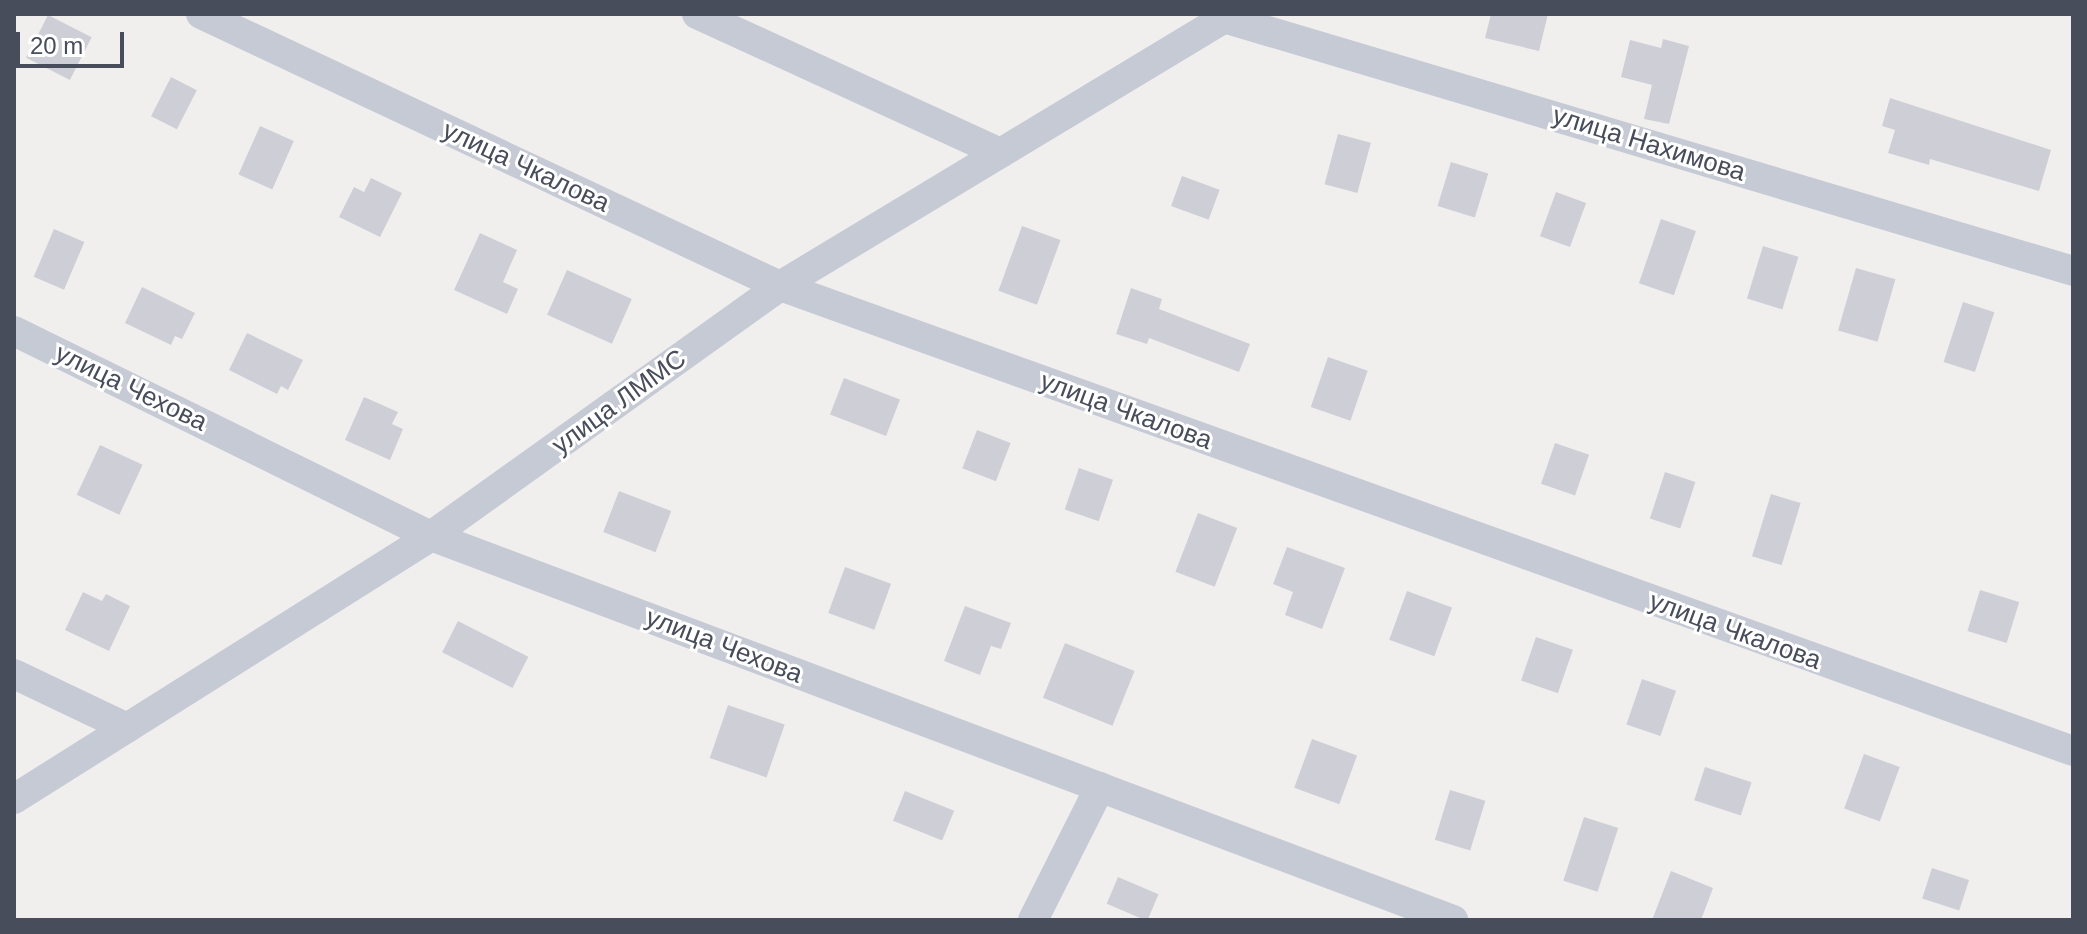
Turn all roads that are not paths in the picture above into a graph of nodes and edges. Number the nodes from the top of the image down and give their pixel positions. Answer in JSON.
{"nodes":[{"id":1,"x":201,"y":14,"type":"edge"},
{"id":2,"x":697,"y":14,"type":"edge"},
{"id":3,"x":1228,"y":16,"type":"edge"},
{"id":4,"x":1001,"y":153,"type":"junction"},
{"id":5,"x":2073,"y":271,"type":"edge"},
{"id":6,"x":780,"y":286,"type":"junction"},
{"id":7,"x":14,"y":331,"type":"edge"},
{"id":8,"x":431,"y":536,"type":"junction"},
{"id":9,"x":14,"y":674,"type":"edge"},
{"id":10,"x":127,"y":728,"type":"junction"},
{"id":11,"x":2073,"y":751,"type":"edge"},
{"id":12,"x":1100,"y":787,"type":"junction"},
{"id":13,"x":14,"y":799,"type":"edge"},
{"id":14,"x":1033,"y":920,"type":"edge"},
{"id":15,"x":1453,"y":920,"type":"edge"}],
"edges":[{"from":1,"to":6,"type":"street","name":"улица Чкалова"},
{"from":2,"to":4,"type":"street"},
{"from":3,"to":4,"type":"street","name":"улица ЛММС"},
{"from":3,"to":5,"type":"street","name":"улица Нахимова"},
{"from":4,"to":6,"type":"street","name":"улица ЛММС"},
{"from":6,"to":8,"type":"street","name":"улица ЛММС"},
{"from":6,"to":11,"type":"street","name":"улица Чкалова"},
{"from":7,"to":8,"type":"street","name":"улица Чехова"},
{"from":8,"to":10,"type":"street","name":"улица ЛММС"},
{"from":8,"to":12,"type":"street","name":"улица Чехова"},
{"from":9,"to":10,"type":"street"},
{"from":10,"to":13,"type":"street","name":"улица ЛММС"},
{"from":12,"to":14,"type":"street"},
{"from":12,"to":15,"type":"street","name":"улица Чехова"}]}
